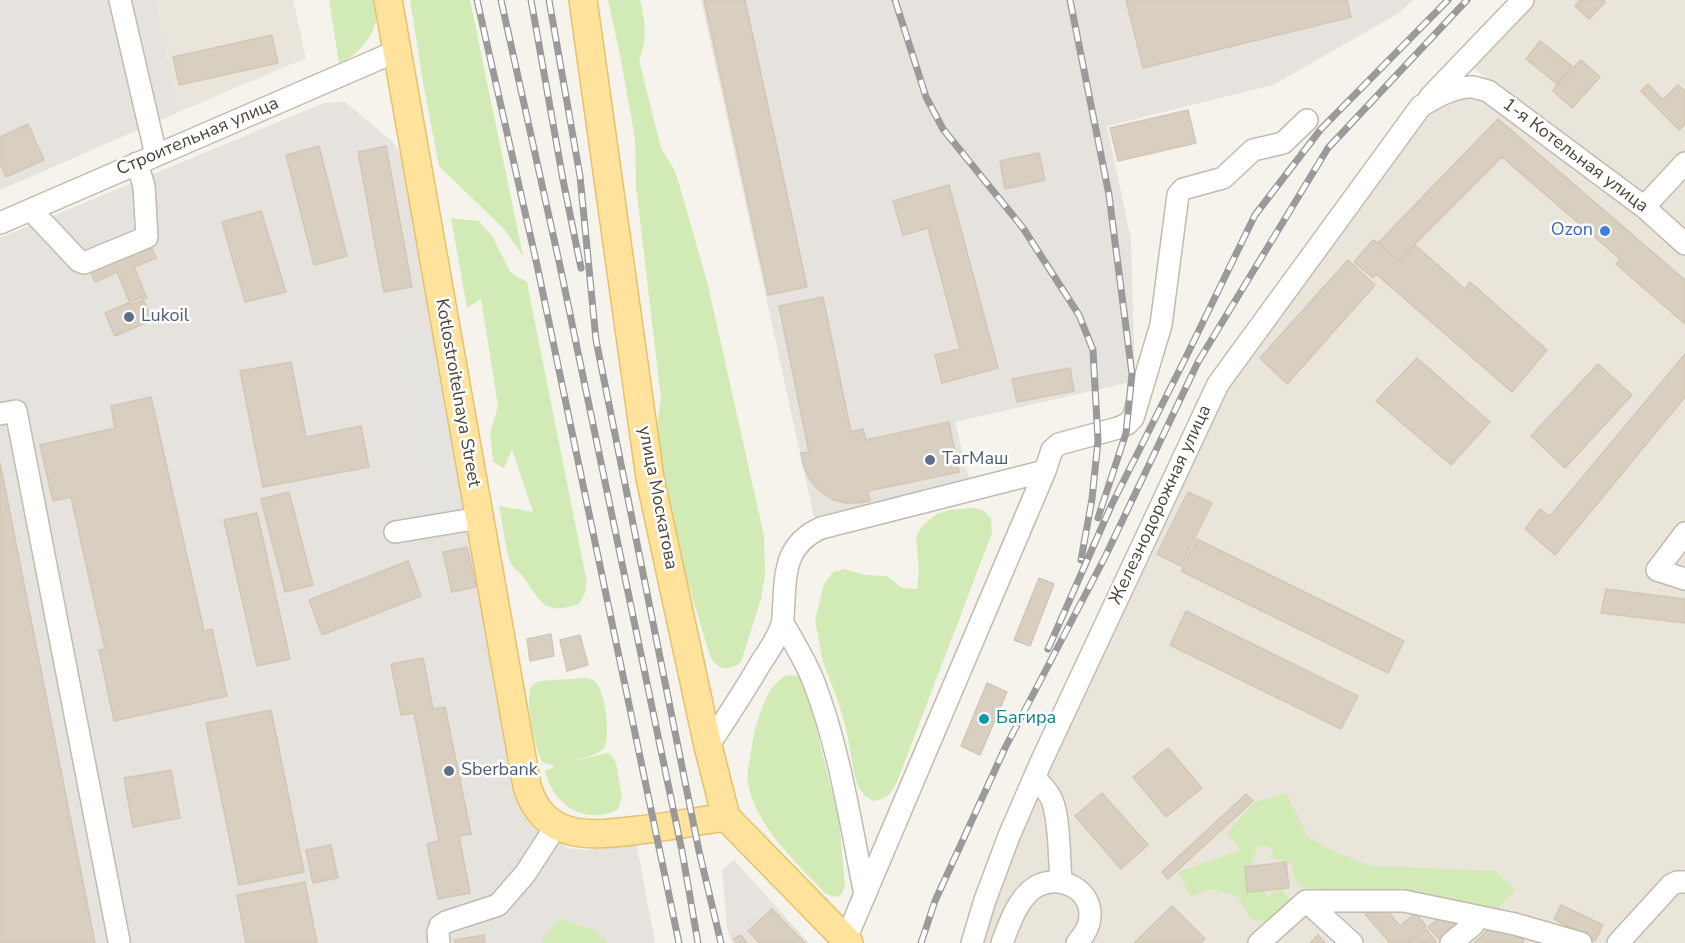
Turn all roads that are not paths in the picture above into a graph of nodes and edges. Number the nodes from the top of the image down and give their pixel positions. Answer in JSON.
{"nodes":[{"id":1,"x":120,"y":0,"type":"edge"},
{"id":2,"x":388,"y":0,"type":"edge"},
{"id":3,"x":583,"y":0,"type":"edge"},
{"id":4,"x":1523,"y":0,"type":"edge"},
{"id":5,"x":397,"y":51,"type":"junction"},
{"id":6,"x":1457,"y":90,"type":"joint"},
{"id":7,"x":1421,"y":106,"type":"junction"},
{"id":8,"x":1307,"y":120,"type":"dead end"},
{"id":9,"x":147,"y":159,"type":"junction"},
{"id":10,"x":1685,"y":163,"type":"edge"},
{"id":11,"x":1644,"y":207,"type":"junction"},
{"id":12,"x":31,"y":210,"type":"junction"},
{"id":13,"x":0,"y":223,"type":"edge"},
{"id":14,"x":1685,"y":244,"type":"edge"},
{"id":15,"x":0,"y":414,"type":"edge"},
{"id":16,"x":1045,"y":471,"type":"junction"},
{"id":17,"x":480,"y":518,"type":"junction"},
{"id":18,"x":395,"y":532,"type":"dead end"},
{"id":19,"x":1685,"y":533,"type":"edge"},
{"id":20,"x":1685,"y":579,"type":"edge"},
{"id":21,"x":783,"y":622,"type":"junction"},
{"id":22,"x":708,"y":746,"type":"junction"},
{"id":23,"x":1034,"y":778,"type":"junction"},
{"id":24,"x":726,"y":817,"type":"junction"},
{"id":25,"x":556,"y":826,"type":"junction"},
{"id":26,"x":1060,"y":881,"type":"junction"},
{"id":27,"x":1685,"y":882,"type":"edge"},
{"id":28,"x":865,"y":895,"type":"junction"},
{"id":29,"x":1306,"y":901,"type":"junction"},
{"id":30,"x":1473,"y":925,"type":"dead end"},
{"id":31,"x":119,"y":941,"type":"dead end"},
{"id":32,"x":847,"y":941,"type":"edge"},
{"id":33,"x":439,"y":943,"type":"edge"},
{"id":34,"x":972,"y":943,"type":"edge"},
{"id":35,"x":1002,"y":943,"type":"edge"},
{"id":36,"x":1077,"y":943,"type":"edge"},
{"id":37,"x":1259,"y":943,"type":"edge"},
{"id":38,"x":1352,"y":943,"type":"edge"},
{"id":39,"x":1451,"y":943,"type":"edge"},
{"id":40,"x":1581,"y":943,"type":"edge"},
{"id":41,"x":1618,"y":943,"type":"edge"}],
"edges":[{"from":1,"to":9,"type":"street"},
{"from":2,"to":5,"type":"main road","name":"Kotlostroitelnaya Street"},
{"from":3,"to":22,"type":"main road","name":"улица Москатова"},
{"from":4,"to":7,"type":"street","name":"Железнодорожная улица"},
{"from":5,"to":9,"type":"street","name":"Строительная улица"},
{"from":5,"to":17,"type":"main road","name":"Kotlostroitelnaya Street"},
{"from":6,"to":7,"type":"street","name":"Железнодорожная улица"},
{"from":6,"to":11,"type":"street","name":"1-я Котельная улица"},
{"from":7,"to":23,"type":"street","name":"Железнодорожная улица"},
{"from":8,"to":16,"type":"street"},
{"from":9,"to":12,"type":"street","name":"Строительная улица"},
{"from":9,"to":12,"type":"street"},
{"from":10,"to":11,"type":"street"},
{"from":11,"to":14,"type":"street","name":"1-я Котельная улица"},
{"from":12,"to":13,"type":"street","name":"Строительная улица"},
{"from":15,"to":31,"type":"street"},
{"from":16,"to":21,"type":"street"},
{"from":16,"to":28,"type":"street"},
{"from":17,"to":18,"type":"street"},
{"from":17,"to":25,"type":"main road","name":"Kotlostroitelnaya Street"},
{"from":19,"to":20,"type":"street"},
{"from":21,"to":22,"type":"street"},
{"from":21,"to":28,"type":"street"},
{"from":22,"to":24,"type":"main road","name":"улица Москатова"},
{"from":23,"to":26,"type":"street"},
{"from":23,"to":34,"type":"street","name":"Железнодорожная улица"},
{"from":24,"to":25,"type":"main road"},
{"from":24,"to":32,"type":"main road"},
{"from":25,"to":33,"type":"street"},
{"from":26,"to":35,"type":"street"},
{"from":26,"to":36,"type":"street"},
{"from":27,"to":41,"type":"street"},
{"from":28,"to":32,"type":"street"},
{"from":29,"to":37,"type":"street"},
{"from":29,"to":38,"type":"street"},
{"from":29,"to":40,"type":"street"},
{"from":30,"to":39,"type":"street"}]}
